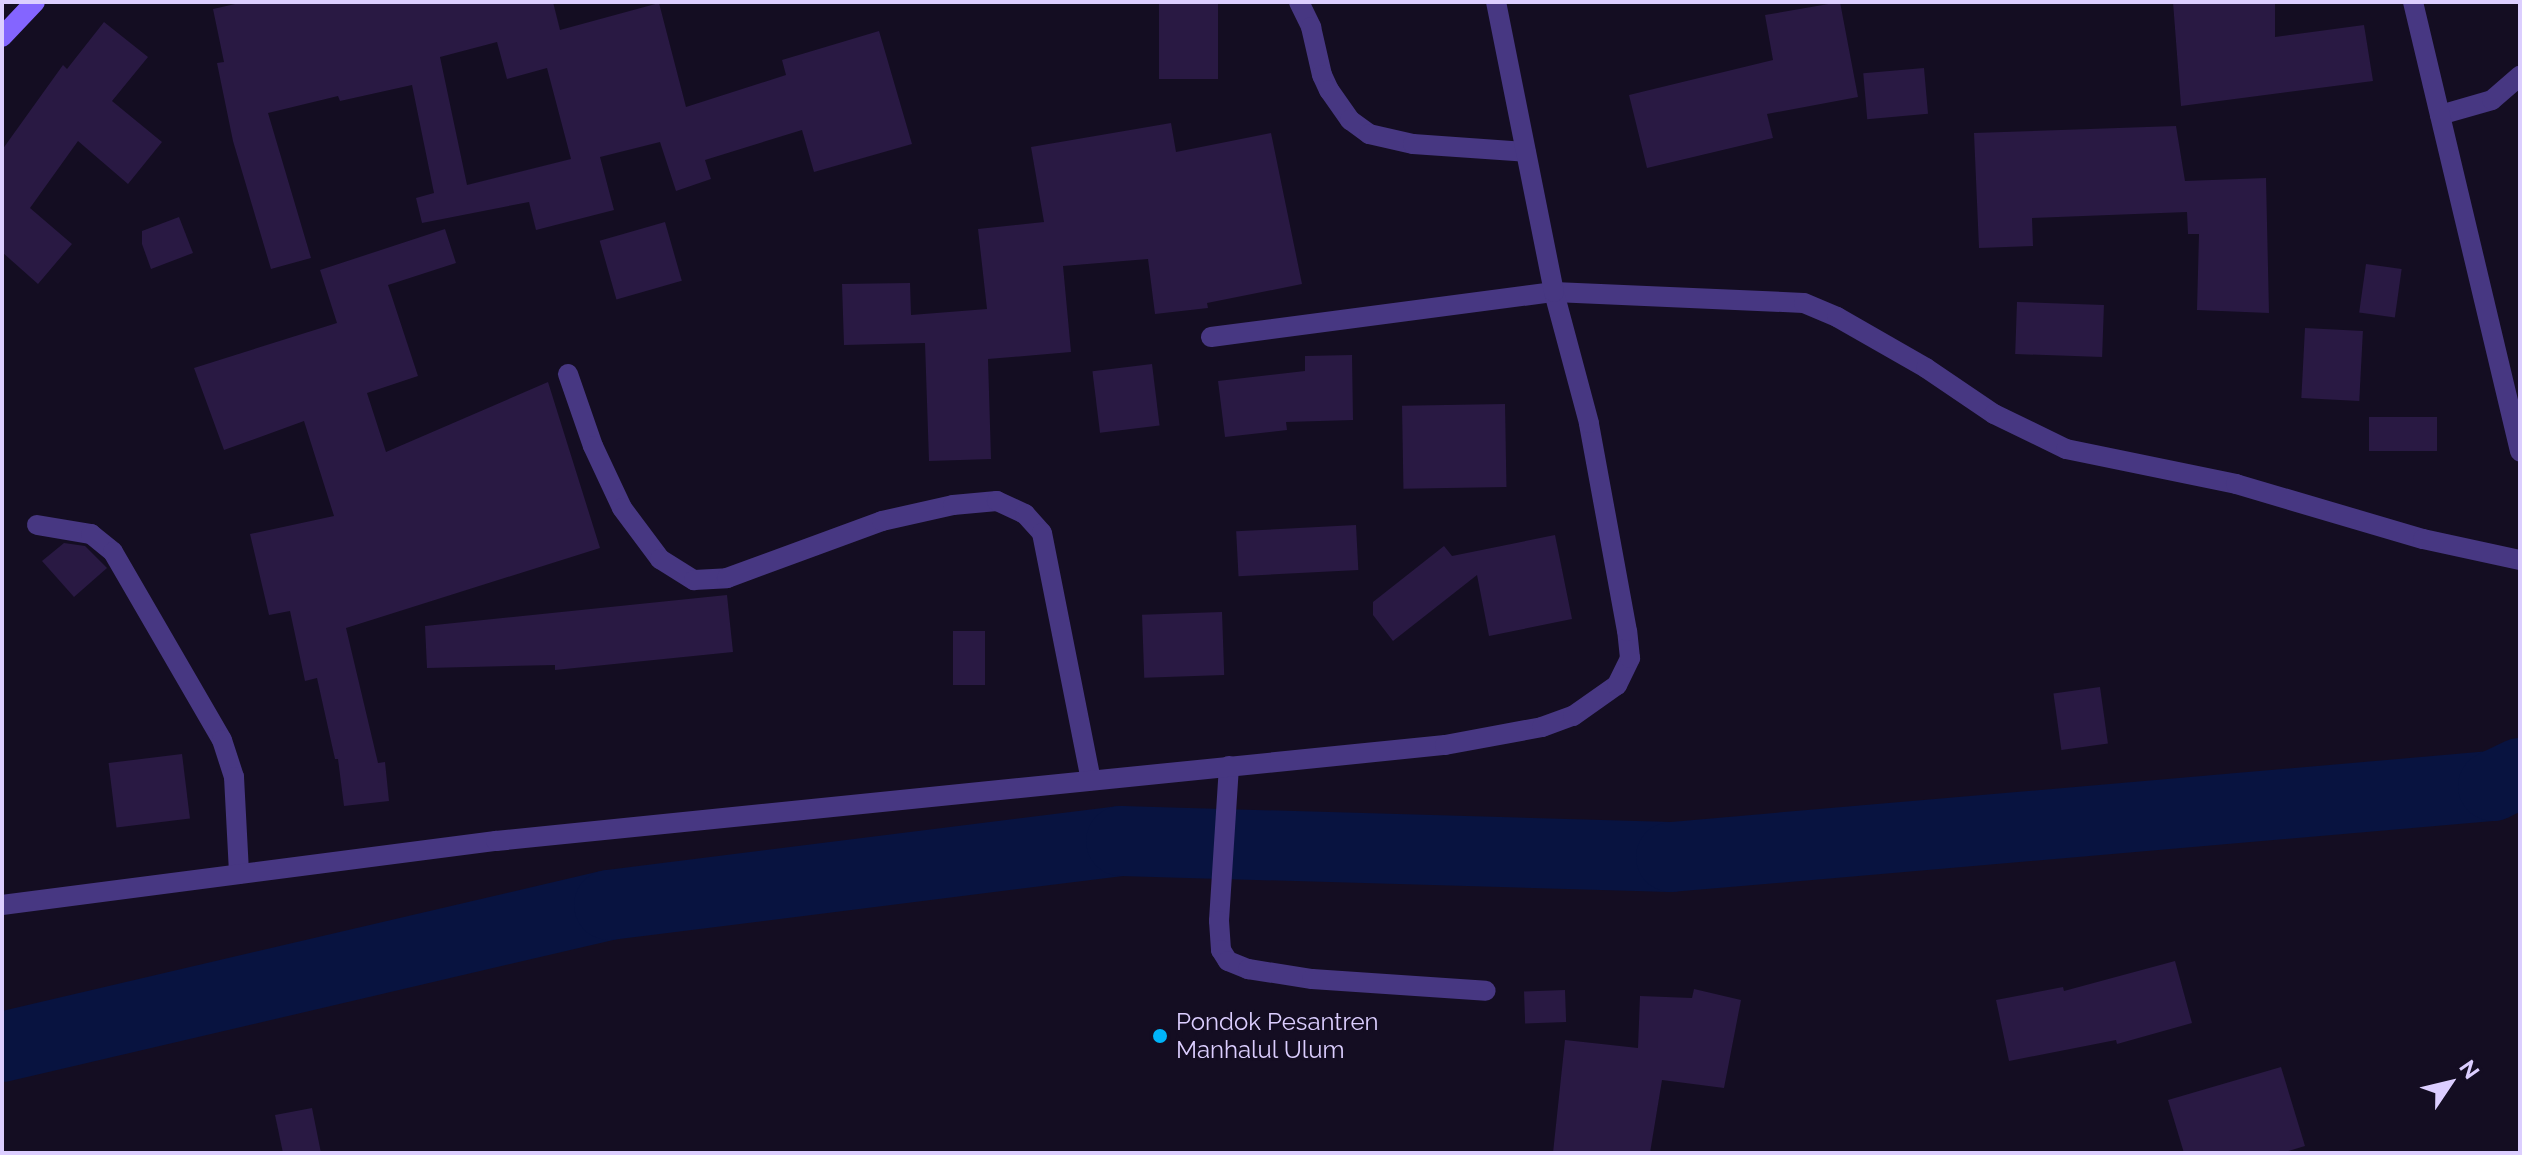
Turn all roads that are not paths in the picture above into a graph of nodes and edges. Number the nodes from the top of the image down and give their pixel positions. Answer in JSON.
{"nodes":[{"id":1,"x":35,"y":2,"type":"edge"},
{"id":2,"x":1299,"y":2,"type":"edge"},
{"id":3,"x":1496,"y":2,"type":"edge"},
{"id":4,"x":2413,"y":2,"type":"edge"},
{"id":5,"x":2,"y":37,"type":"edge"},
{"id":6,"x":2520,"y":76,"type":"edge"},
{"id":7,"x":2440,"y":115,"type":"junction"},
{"id":8,"x":1526,"y":152,"type":"junction"},
{"id":9,"x":1554,"y":292,"type":"junction"},
{"id":10,"x":1211,"y":337,"type":"dead end"},
{"id":11,"x":568,"y":374,"type":"dead end"},
{"id":12,"x":2520,"y":451,"type":"edge"},
{"id":13,"x":37,"y":525,"type":"dead end"},
{"id":14,"x":2520,"y":560,"type":"edge"},
{"id":15,"x":1229,"y":766,"type":"junction"},
{"id":16,"x":1091,"y":780,"type":"junction"},
{"id":17,"x":239,"y":874,"type":"junction"},
{"id":18,"x":2,"y":905,"type":"edge"},
{"id":19,"x":1486,"y":991,"type":"dead end"}],
"edges":[{"from":1,"to":5,"type":"main road"},
{"from":2,"to":8,"type":"street"},
{"from":3,"to":8,"type":"street"},
{"from":4,"to":7,"type":"street"},
{"from":6,"to":7,"type":"street"},
{"from":7,"to":12,"type":"street"},
{"from":8,"to":9,"type":"street"},
{"from":9,"to":10,"type":"street"},
{"from":9,"to":14,"type":"street"},
{"from":9,"to":15,"type":"street"},
{"from":11,"to":16,"type":"street"},
{"from":13,"to":17,"type":"street"},
{"from":15,"to":16,"type":"street"},
{"from":15,"to":19,"type":"street"},
{"from":16,"to":17,"type":"street"},
{"from":17,"to":18,"type":"street"}]}
